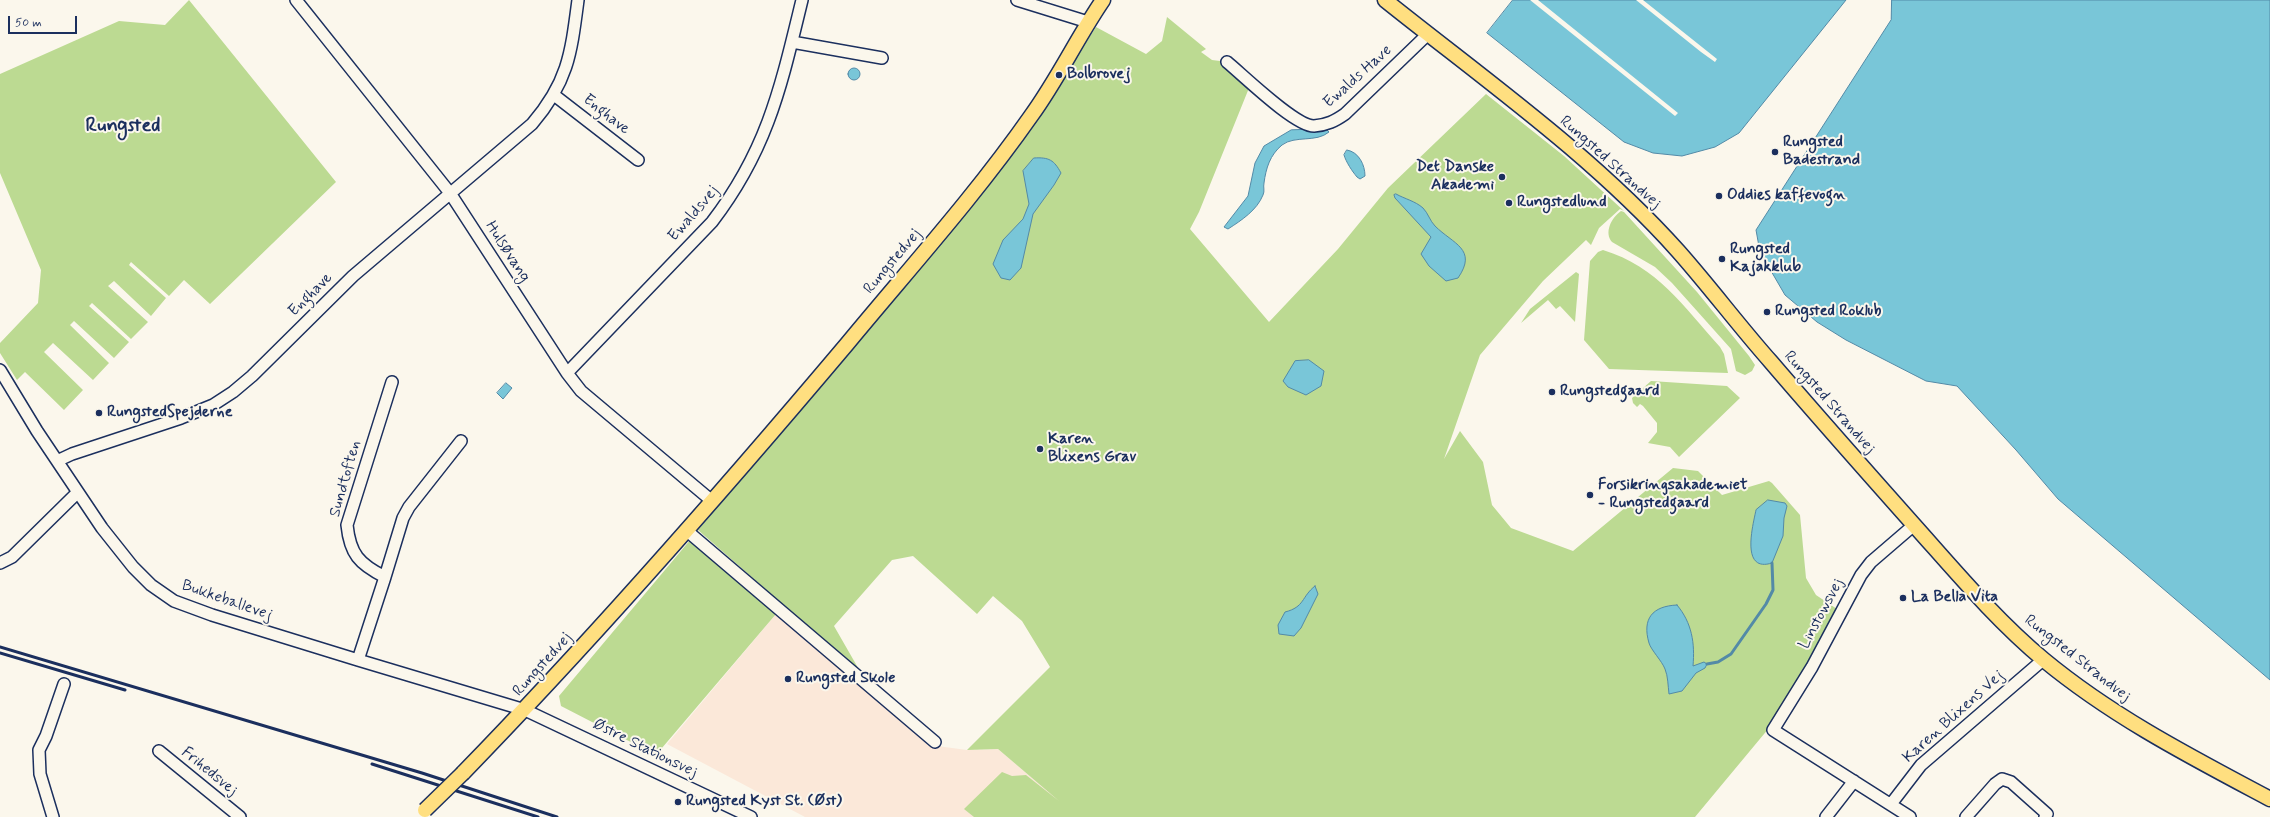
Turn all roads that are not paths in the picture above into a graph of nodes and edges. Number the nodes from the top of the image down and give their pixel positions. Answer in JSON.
{"nodes":[{"id":1,"x":296,"y":0,"type":"edge"},
{"id":2,"x":578,"y":0,"type":"edge"},
{"id":3,"x":802,"y":0,"type":"edge"},
{"id":4,"x":1018,"y":0,"type":"edge"},
{"id":5,"x":1102,"y":0,"type":"edge"},
{"id":6,"x":1385,"y":0,"type":"edge"},
{"id":7,"x":1088,"y":22,"type":"junction"},
{"id":8,"x":1428,"y":34,"type":"junction"},
{"id":9,"x":792,"y":42,"type":"junction"},
{"id":10,"x":882,"y":58,"type":"dead end"},
{"id":11,"x":1228,"y":62,"type":"dead end"},
{"id":12,"x":554,"y":95,"type":"junction"},
{"id":13,"x":638,"y":160,"type":"dead end"},
{"id":14,"x":450,"y":193,"type":"junction"},
{"id":15,"x":0,"y":370,"type":"edge"},
{"id":16,"x":567,"y":373,"type":"junction"},
{"id":17,"x":392,"y":382,"type":"dead end"},
{"id":18,"x":461,"y":441,"type":"dead end"},
{"id":19,"x":57,"y":461,"type":"junction"},
{"id":20,"x":77,"y":493,"type":"junction"},
{"id":21,"x":712,"y":501,"type":"junction"},
{"id":22,"x":1914,"y":525,"type":"junction"},
{"id":23,"x":686,"y":530,"type":"junction"},
{"id":24,"x":0,"y":563,"type":"edge"},
{"id":25,"x":385,"y":577,"type":"junction"},
{"id":26,"x":2044,"y":659,"type":"junction"},
{"id":27,"x":358,"y":660,"type":"junction"},
{"id":28,"x":64,"y":684,"type":"dead end"},
{"id":29,"x":525,"y":710,"type":"junction"},
{"id":30,"x":935,"y":742,"type":"dead end"},
{"id":31,"x":159,"y":751,"type":"dead end"},
{"id":32,"x":1854,"y":781,"type":"junction"},
{"id":33,"x":2270,"y":799,"type":"edge"},
{"id":34,"x":1891,"y":804,"type":"junction"},
{"id":35,"x":421,"y":814,"type":"edge"},
{"id":36,"x":53,"y":817,"type":"edge"},
{"id":37,"x":240,"y":817,"type":"edge"},
{"id":38,"x":751,"y":817,"type":"edge"},
{"id":39,"x":1826,"y":817,"type":"edge"},
{"id":40,"x":1910,"y":817,"type":"edge"},
{"id":41,"x":1966,"y":817,"type":"edge"},
{"id":42,"x":2045,"y":817,"type":"edge"}],
"edges":[{"from":1,"to":14,"type":"street","name":"Hulsøvang"},
{"from":2,"to":12,"type":"street","name":"Enghave"},
{"from":3,"to":9,"type":"street","name":"Ewaldsvej"},
{"from":4,"to":7,"type":"street"},
{"from":5,"to":7,"type":"main road","name":"Rungstedvej"},
{"from":6,"to":8,"type":"main road","name":"Rungsted Strandvej"},
{"from":7,"to":21,"type":"main road","name":"Rungstedvej"},
{"from":8,"to":11,"type":"street","name":"Ewalds Have"},
{"from":8,"to":22,"type":"main road","name":"Rungsted Strandvej"},
{"from":9,"to":10,"type":"street"},
{"from":9,"to":16,"type":"street","name":"Ewaldsvej"},
{"from":12,"to":13,"type":"street","name":"Enghave"},
{"from":12,"to":14,"type":"street","name":"Enghave"},
{"from":14,"to":16,"type":"street","name":"Hulsøvang"},
{"from":14,"to":19,"type":"street","name":"Enghave"},
{"from":15,"to":19,"type":"street","name":"Bukkeballevej"},
{"from":16,"to":21,"type":"street","name":"Hulsøvang"},
{"from":17,"to":25,"type":"street","name":"Sundtoften"},
{"from":18,"to":25,"type":"street"},
{"from":19,"to":20,"type":"street","name":"Bukkeballevej"},
{"from":20,"to":24,"type":"street"},
{"from":20,"to":27,"type":"street","name":"Bukkeballevej"},
{"from":21,"to":23,"type":"main road","name":"Rungstedvej"},
{"from":22,"to":26,"type":"main road","name":"Rungsted Strandvej"},
{"from":22,"to":32,"type":"street","name":"Linstowsvej"},
{"from":23,"to":29,"type":"main road","name":"Rungstedvej"},
{"from":23,"to":30,"type":"street"},
{"from":25,"to":27,"type":"street"},
{"from":26,"to":33,"type":"main road","name":"Rungsted Strandvej"},
{"from":26,"to":34,"type":"street","name":"Karen Blixens Vej"},
{"from":27,"to":29,"type":"street","name":"Bukkeballevej"},
{"from":28,"to":36,"type":"street"},
{"from":29,"to":35,"type":"main road","name":"Rungstedvej","bridge":true},
{"from":29,"to":38,"type":"street","name":"Østre Stationsvej"},
{"from":31,"to":37,"type":"street","name":"Frihedsvej"},
{"from":32,"to":34,"type":"street"},
{"from":32,"to":39,"type":"street"},
{"from":34,"to":40,"type":"street"},
{"from":41,"to":42,"type":"street"}]}
